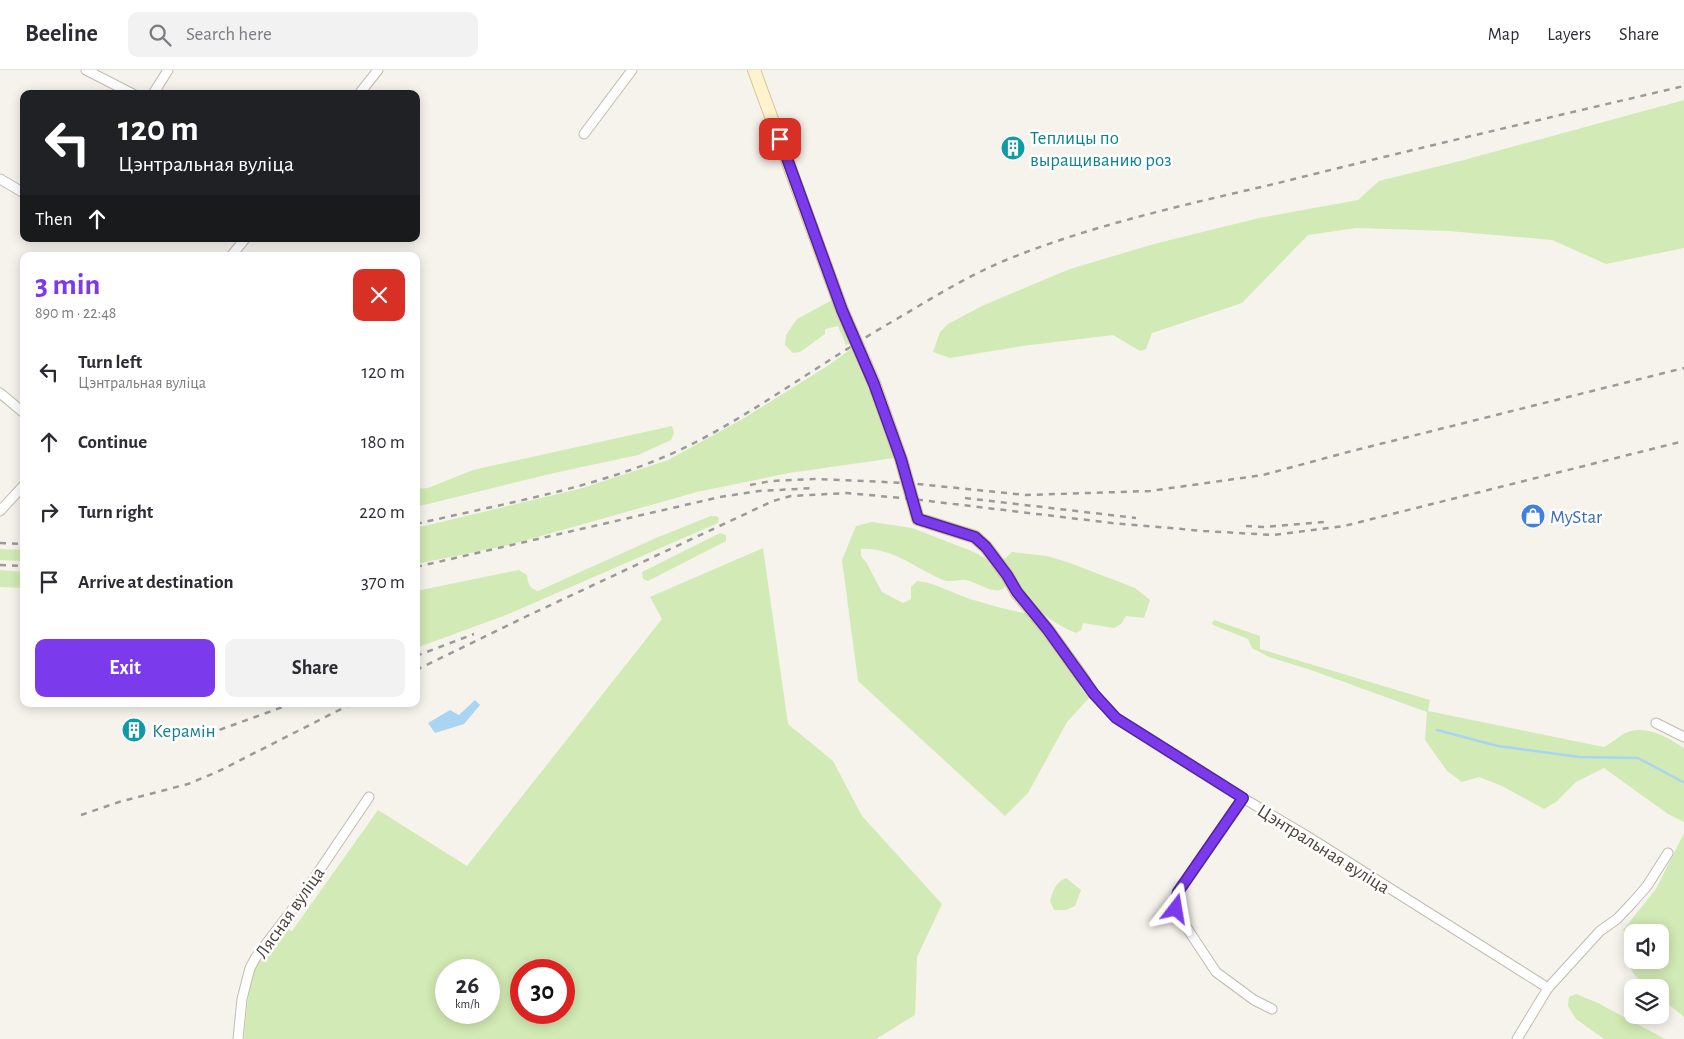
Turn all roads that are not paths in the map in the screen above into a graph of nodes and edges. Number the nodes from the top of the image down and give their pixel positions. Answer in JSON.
{"nodes":[{"id":1,"x":86,"y":70,"type":"edge"},
{"id":2,"x":168,"y":70,"type":"edge"},
{"id":3,"x":378,"y":70,"type":"edge"},
{"id":4,"x":632,"y":70,"type":"edge"},
{"id":5,"x":754,"y":70,"type":"edge"},
{"id":6,"x":125,"y":90,"type":"edge"},
{"id":7,"x":156,"y":90,"type":"edge"},
{"id":8,"x":362,"y":90,"type":"edge"},
{"id":9,"x":584,"y":134,"type":"dead end"},
{"id":10,"x":0,"y":179,"type":"edge"},
{"id":11,"x":20,"y":192,"type":"edge"},
{"id":12,"x":243,"y":242,"type":"edge"},
{"id":13,"x":234,"y":252,"type":"edge"},
{"id":14,"x":0,"y":393,"type":"edge"},
{"id":15,"x":20,"y":410,"type":"edge"},
{"id":16,"x":20,"y":489,"type":"edge"},
{"id":17,"x":0,"y":511,"type":"edge"},
{"id":18,"x":1084,"y":680,"type":"joint"},
{"id":19,"x":1656,"y":722,"type":"dead end"},
{"id":20,"x":1684,"y":738,"type":"edge"},
{"id":21,"x":369,"y":797,"type":"dead end"},
{"id":22,"x":1243,"y":798,"type":"junction"},
{"id":23,"x":1668,"y":853,"type":"dead end"},
{"id":24,"x":1548,"y":988,"type":"junction"},
{"id":25,"x":1272,"y":1009,"type":"dead end"},
{"id":26,"x":238,"y":1039,"type":"edge"},
{"id":27,"x":1517,"y":1039,"type":"edge"}],
"edges":[{"from":1,"to":6,"type":"street"},
{"from":2,"to":7,"type":"street"},
{"from":3,"to":8,"type":"street"},
{"from":4,"to":9,"type":"street"},
{"from":5,"to":18,"type":"street"},
{"from":10,"to":11,"type":"street"},
{"from":12,"to":13,"type":"street"},
{"from":14,"to":15,"type":"street"},
{"from":16,"to":17,"type":"street"},
{"from":18,"to":22,"type":"street","name":"Цэнтральная вуліца"},
{"from":19,"to":20,"type":"street"},
{"from":21,"to":26,"type":"street","name":"Лясная вуліца"},
{"from":22,"to":24,"type":"street","name":"Цэнтральная вуліца"},
{"from":22,"to":25,"type":"street"},
{"from":23,"to":24,"type":"street"},
{"from":24,"to":27,"type":"street"}]}
